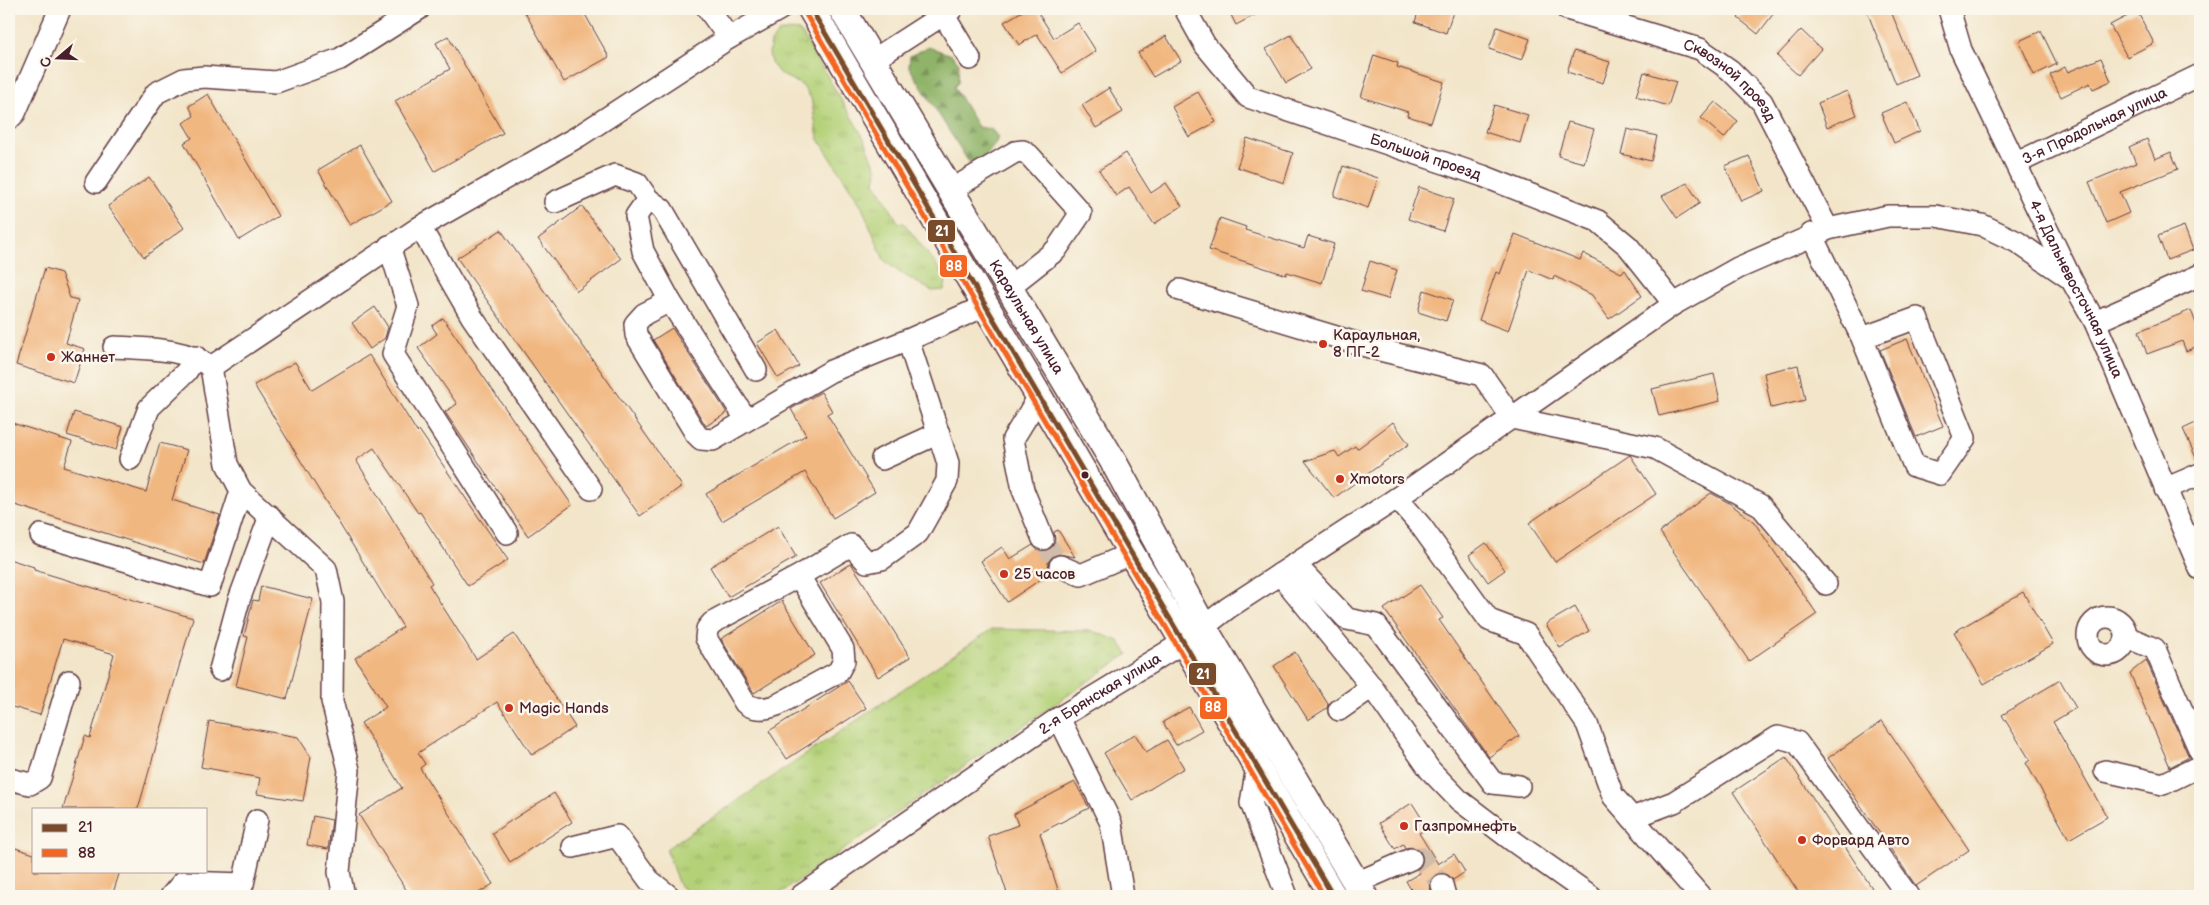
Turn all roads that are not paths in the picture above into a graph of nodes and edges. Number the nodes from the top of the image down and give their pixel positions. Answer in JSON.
{"nodes":[{"id":1,"x":60,"y":9,"type":"edge"},
{"id":2,"x":419,"y":9,"type":"edge"},
{"id":3,"x":708,"y":9,"type":"edge"},
{"id":4,"x":780,"y":9,"type":"edge"},
{"id":5,"x":811,"y":9,"type":"edge"},
{"id":6,"x":842,"y":9,"type":"edge"},
{"id":7,"x":1185,"y":9,"type":"edge"},
{"id":8,"x":1568,"y":9,"type":"edge"},
{"id":9,"x":1949,"y":9,"type":"edge"},
{"id":10,"x":948,"y":12,"type":"edge"},
{"id":11,"x":729,"y":38,"type":"junction"},
{"id":12,"x":970,"y":59,"type":"dead end"},
{"id":13,"x":873,"y":60,"type":"junction"},
{"id":14,"x":2200,"y":75,"type":"edge"},
{"id":15,"x":9,"y":119,"type":"edge"},
{"id":16,"x":2017,"y":163,"type":"junction"},
{"id":17,"x":96,"y":182,"type":"dead end"},
{"id":18,"x":951,"y":190,"type":"junction"},
{"id":19,"x":648,"y":199,"type":"junction"},
{"id":20,"x":555,"y":202,"type":"dead end"},
{"id":21,"x":420,"y":227,"type":"junction"},
{"id":22,"x":1819,"y":232,"type":"junction"},
{"id":23,"x":389,"y":246,"type":"junction"},
{"id":24,"x":2200,"y":275,"type":"edge"},
{"id":25,"x":2071,"y":279,"type":"junction"},
{"id":26,"x":1009,"y":287,"type":"junction"},
{"id":27,"x":1180,"y":290,"type":"dead end"},
{"id":28,"x":670,"y":301,"type":"junction"},
{"id":29,"x":1674,"y":304,"type":"junction"},
{"id":30,"x":987,"y":305,"type":"junction"},
{"id":31,"x":2095,"y":322,"type":"junction"},
{"id":32,"x":1862,"y":338,"type":"junction"},
{"id":33,"x":908,"y":340,"type":"junction"},
{"id":34,"x":114,"y":347,"type":"dead end"},
{"id":35,"x":203,"y":362,"type":"junction"},
{"id":36,"x":756,"y":370,"type":"dead end"},
{"id":37,"x":1040,"y":395,"type":"junction"},
{"id":38,"x":1512,"y":418,"type":"junction"},
{"id":39,"x":746,"y":419,"type":"junction"},
{"id":40,"x":940,"y":433,"type":"junction"},
{"id":41,"x":882,"y":458,"type":"dead end"},
{"id":42,"x":130,"y":459,"type":"dead end"},
{"id":43,"x":2200,"y":474,"type":"edge"},
{"id":44,"x":591,"y":489,"type":"dead end"},
{"id":45,"x":2165,"y":489,"type":"junction"},
{"id":46,"x":241,"y":491,"type":"junction"},
{"id":47,"x":1397,"y":498,"type":"junction"},
{"id":48,"x":270,"y":516,"type":"junction"},
{"id":49,"x":507,"y":533,"type":"dead end"},
{"id":50,"x":41,"y":535,"type":"dead end"},
{"id":51,"x":1043,"y":539,"type":"tunnel mouth"},
{"id":52,"x":1132,"y":553,"type":"junction"},
{"id":53,"x":1060,"y":566,"type":"tunnel mouth"},
{"id":54,"x":1288,"y":569,"type":"junction"},
{"id":55,"x":2200,"y":569,"type":"edge"},
{"id":56,"x":799,"y":576,"type":"junction"},
{"id":57,"x":1826,"y":584,"type":"dead end"},
{"id":58,"x":210,"y":586,"type":"junction"},
{"id":59,"x":239,"y":600,"type":"junction"},
{"id":60,"x":1194,"y":635,"type":"junction"},
{"id":61,"x":2127,"y":637,"type":"dead end"},
{"id":62,"x":220,"y":670,"type":"dead end"},
{"id":63,"x":69,"y":681,"type":"dead end"},
{"id":64,"x":1372,"y":687,"type":"junction"},
{"id":65,"x":1339,"y":710,"type":"dead end"},
{"id":66,"x":1059,"y":718,"type":"junction"},
{"id":67,"x":2200,"y":751,"type":"edge"},
{"id":68,"x":2200,"y":766,"type":"edge"},
{"id":69,"x":1256,"y":768,"type":"junction"},
{"id":70,"x":2105,"y":771,"type":"dead end"},
{"id":71,"x":9,"y":779,"type":"edge"},
{"id":72,"x":1519,"y":786,"type":"dead end"},
{"id":73,"x":1632,"y":818,"type":"junction"},
{"id":74,"x":257,"y":820,"type":"dead end"},
{"id":75,"x":573,"y":847,"type":"dead end"},
{"id":76,"x":1411,"y":859,"type":"dead end"},
{"id":77,"x":1360,"y":890,"type":"edge"},
{"id":78,"x":170,"y":896,"type":"edge"},
{"id":79,"x":344,"y":896,"type":"edge"},
{"id":80,"x":669,"y":896,"type":"edge"},
{"id":81,"x":801,"y":896,"type":"edge"},
{"id":82,"x":1123,"y":896,"type":"edge"},
{"id":83,"x":1287,"y":896,"type":"edge"},
{"id":84,"x":1333,"y":896,"type":"edge"},
{"id":85,"x":1591,"y":896,"type":"edge"},
{"id":86,"x":1700,"y":896,"type":"edge"},
{"id":87,"x":1908,"y":896,"type":"edge"}],
"edges":[{"from":1,"to":15,"type":"street"},
{"from":2,"to":17,"type":"street"},
{"from":3,"to":11,"type":"street"},
{"from":4,"to":11,"type":"street"},
{"from":5,"to":30,"type":"main road","name":"Караульная улица"},
{"from":6,"to":13,"type":"main road","name":"Караульная улица"},
{"from":7,"to":29,"type":"street","name":"Большой проезд"},
{"from":8,"to":22,"type":"street","name":"Сквозной проезд"},
{"from":9,"to":16,"type":"street","name":"4-я Дальневосточная улица"},
{"from":10,"to":12,"type":"street"},
{"from":10,"to":13,"type":"street"},
{"from":11,"to":21,"type":"street"},
{"from":13,"to":18,"type":"main road","name":"Караульная улица"},
{"from":14,"to":16,"type":"street","name":"3-я Продольная улица"},
{"from":16,"to":25,"type":"street","name":"4-я Дальневосточная улица"},
{"from":18,"to":26,"type":"main road","name":"Караульная улица"},
{"from":18,"to":26,"type":"street"},
{"from":19,"to":20,"type":"street"},
{"from":19,"to":28,"type":"street"},
{"from":19,"to":36,"type":"street"},
{"from":21,"to":23,"type":"street"},
{"from":21,"to":44,"type":"street"},
{"from":22,"to":25,"type":"street","name":"2-я Брянская улица"},
{"from":22,"to":29,"type":"street","name":"2-я Брянская улица"},
{"from":22,"to":32,"type":"street","name":"Сквозной проезд"},
{"from":23,"to":35,"type":"street"},
{"from":23,"to":49,"type":"street"},
{"from":24,"to":31,"type":"street"},
{"from":25,"to":31,"type":"street","name":"4-я Дальневосточная улица"},
{"from":26,"to":60,"type":"main road","name":"Караульная улица"},
{"from":27,"to":38,"type":"street"},
{"from":28,"to":39,"type":"street"},
{"from":28,"to":39,"type":"street"},
{"from":29,"to":38,"type":"street","name":"2-я Брянская улица"},
{"from":30,"to":33,"type":"street"},
{"from":30,"to":37,"type":"main road","name":"Караульная улица"},
{"from":31,"to":45,"type":"street","name":"4-я Дальневосточная улица"},
{"from":32,"to":32,"type":"street","name":"Сквозной проезд"},
{"from":33,"to":39,"type":"street"},
{"from":33,"to":40,"type":"street"},
{"from":34,"to":35,"type":"street"},
{"from":35,"to":42,"type":"street"},
{"from":35,"to":46,"type":"street"},
{"from":37,"to":51,"type":"street"},
{"from":37,"to":52,"type":"main road","name":"Караульная улица"},
{"from":38,"to":47,"type":"street","name":"2-я Брянская улица"},
{"from":38,"to":57,"type":"street"},
{"from":40,"to":41,"type":"street"},
{"from":40,"to":56,"type":"street"},
{"from":43,"to":45,"type":"street"},
{"from":45,"to":55,"type":"street","name":"4-я Дальневосточная улица"},
{"from":46,"to":48,"type":"street"},
{"from":46,"to":58,"type":"street"},
{"from":47,"to":54,"type":"street","name":"2-я Брянская улица"},
{"from":47,"to":73,"type":"street"},
{"from":48,"to":59,"type":"street"},
{"from":48,"to":79,"type":"street"},
{"from":50,"to":58,"type":"street"},
{"from":52,"to":53,"type":"street"},
{"from":52,"to":60,"type":"main road","name":"Караульная улица"},
{"from":54,"to":60,"type":"street","name":"2-я Брянская улица"},
{"from":54,"to":64,"type":"street"},
{"from":54,"to":72,"type":"street"},
{"from":56,"to":56,"type":"street"},
{"from":58,"to":59,"type":"street"},
{"from":59,"to":62,"type":"street"},
{"from":60,"to":66,"type":"street","name":"2-я Брянская улица"},
{"from":60,"to":69,"type":"main road"},
{"from":60,"to":77,"type":"main road"},
{"from":61,"to":67,"type":"street"},
{"from":63,"to":71,"type":"street"},
{"from":64,"to":65,"type":"street"},
{"from":64,"to":85,"type":"street"},
{"from":66,"to":81,"type":"street","name":"2-я Брянская улица"},
{"from":66,"to":82,"type":"street"},
{"from":68,"to":70,"type":"street"},
{"from":69,"to":83,"type":"street"},
{"from":69,"to":84,"type":"main road"},
{"from":73,"to":86,"type":"street"},
{"from":73,"to":87,"type":"street"},
{"from":74,"to":78,"type":"street"},
{"from":75,"to":80,"type":"street"},
{"from":76,"to":77,"type":"street"}]}
